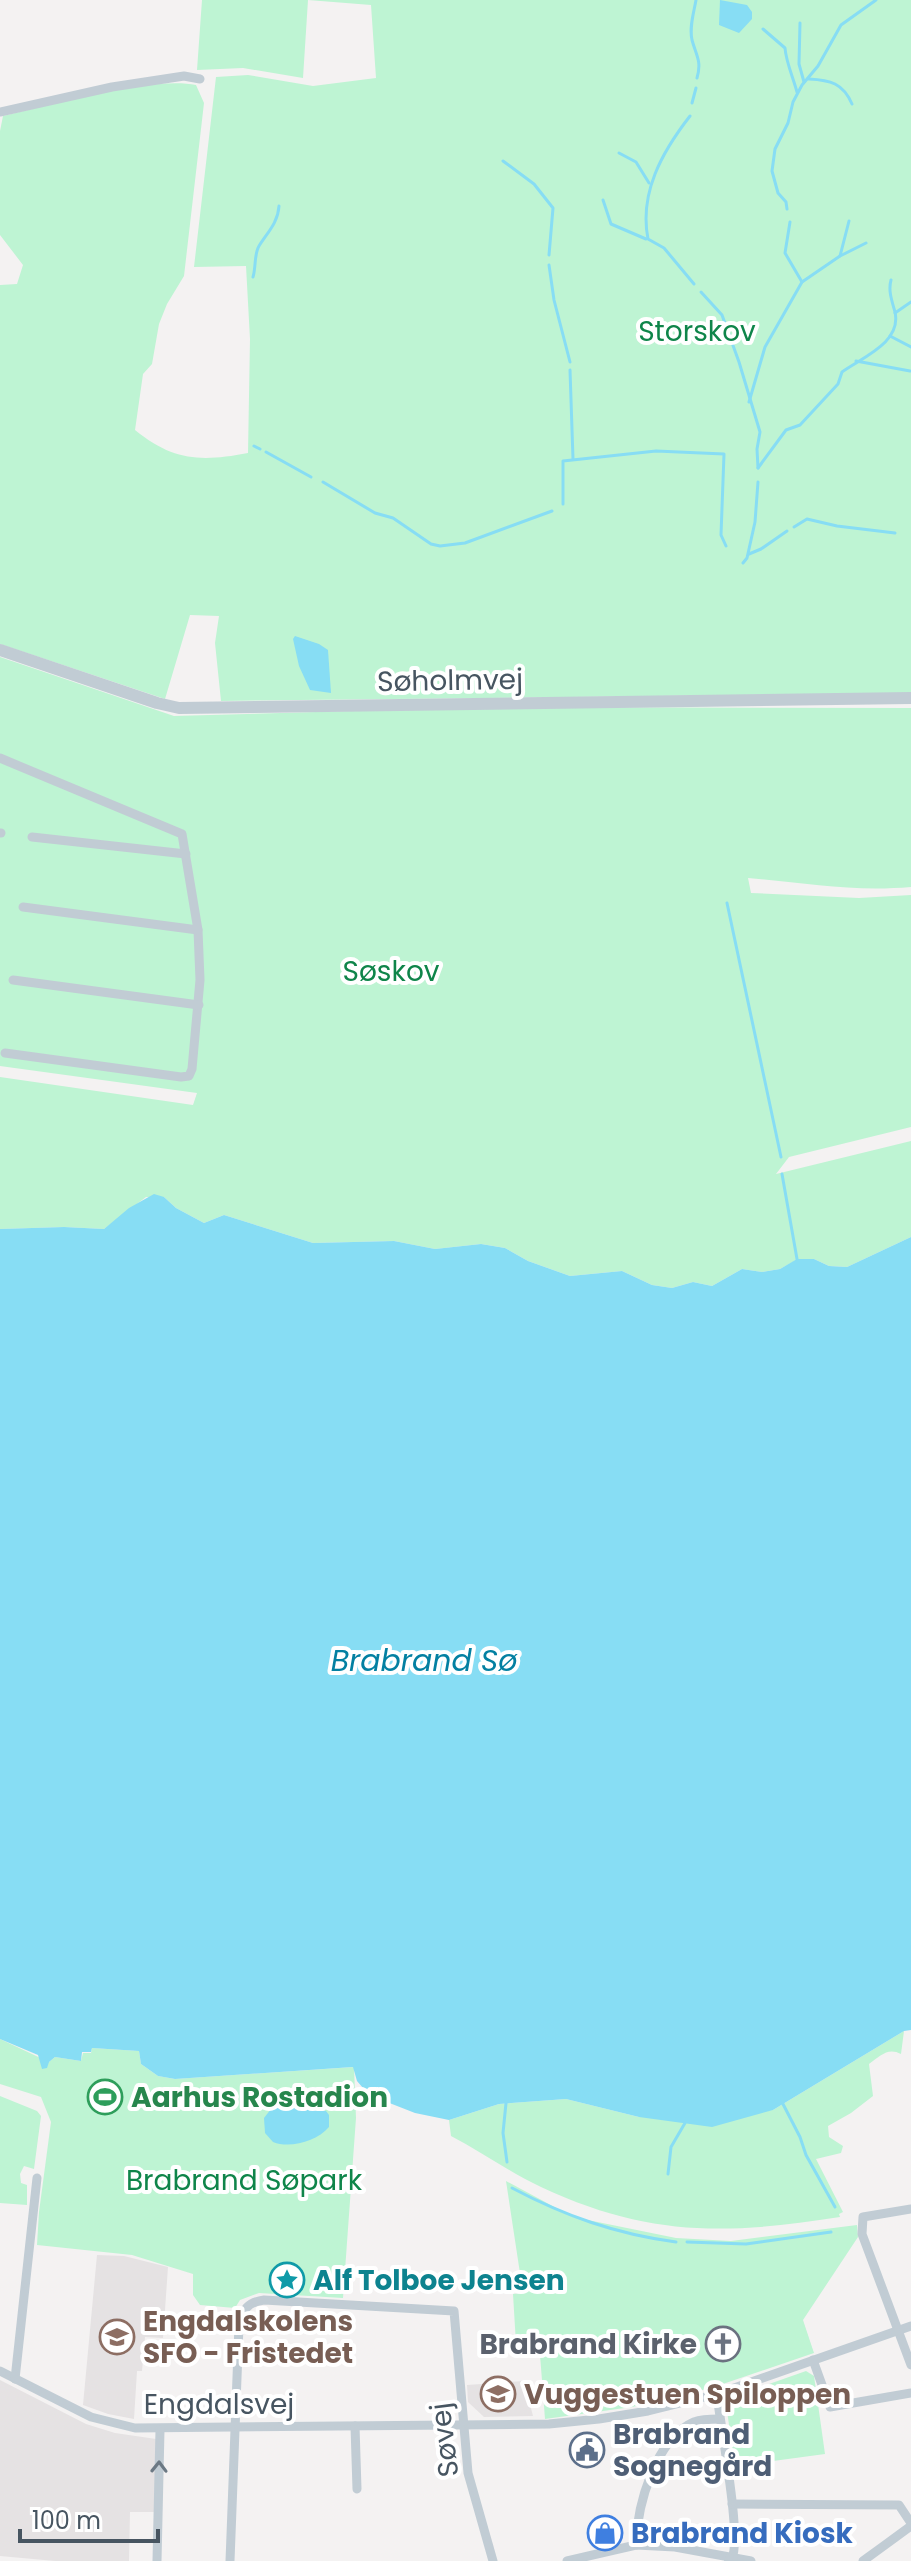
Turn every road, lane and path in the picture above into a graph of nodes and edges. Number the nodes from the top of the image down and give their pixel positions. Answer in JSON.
{"nodes":[{"id":1,"x":200,"y":79,"type":"dead end"},
{"id":2,"x":0,"y":112,"type":"edge"},
{"id":3,"x":0,"y":650,"type":"edge"},
{"id":4,"x":911,"y":698,"type":"edge"},
{"id":5,"x":0,"y":758,"type":"edge"},
{"id":6,"x":32,"y":837,"type":"dead end"},
{"id":7,"x":186,"y":854,"type":"junction"},
{"id":8,"x":23,"y":907,"type":"dead end"},
{"id":9,"x":198,"y":930,"type":"junction"},
{"id":10,"x":13,"y":980,"type":"dead end"},
{"id":11,"x":199,"y":1005,"type":"junction"},
{"id":12,"x":5,"y":1053,"type":"dead end"},
{"id":13,"x":37,"y":2178,"type":"dead end"},
{"id":14,"x":911,"y":2209,"type":"edge"},
{"id":15,"x":911,"y":2326,"type":"edge"},
{"id":16,"x":897,"y":2331,"type":"junction"},
{"id":17,"x":813,"y":2360,"type":"junction"},
{"id":18,"x":911,"y":2365,"type":"edge"},
{"id":19,"x":0,"y":2371,"type":"edge"},
{"id":20,"x":15,"y":2379,"type":"junction"},
{"id":21,"x":911,"y":2393,"type":"edge"},
{"id":22,"x":717,"y":2394,"type":"junction"},
{"id":23,"x":719,"y":2419,"type":"junction"},
{"id":24,"x":355,"y":2426,"type":"junction"},
{"id":25,"x":463,"y":2426,"type":"junction"},
{"id":26,"x":236,"y":2427,"type":"junction"},
{"id":27,"x":160,"y":2430,"type":"junction"},
{"id":28,"x":357,"y":2489,"type":"dead end"},
{"id":29,"x":732,"y":2504,"type":"junction"},
{"id":30,"x":911,"y":2525,"type":"edge"},
{"id":31,"x":636,"y":2545,"type":"junction"},
{"id":32,"x":731,"y":2559,"type":"edge"},
{"id":33,"x":157,"y":2561,"type":"edge"},
{"id":34,"x":230,"y":2561,"type":"edge"},
{"id":35,"x":493,"y":2561,"type":"edge"},
{"id":36,"x":567,"y":2561,"type":"edge"},
{"id":37,"x":751,"y":2561,"type":"edge"},
{"id":38,"x":863,"y":2561,"type":"edge"}],
"edges":[{"from":1,"to":2,"type":"street"},
{"from":3,"to":4,"type":"street","name":"Søholmvej"},
{"from":5,"to":7,"type":"street"},
{"from":6,"to":7,"type":"street"},
{"from":7,"to":9,"type":"street"},
{"from":8,"to":9,"type":"street"},
{"from":9,"to":11,"type":"street"},
{"from":10,"to":11,"type":"street"},
{"from":11,"to":12,"type":"street"},
{"from":13,"to":20,"type":"street"},
{"from":14,"to":16,"type":"street"},
{"from":15,"to":16,"type":"street","name":"Engdalsvej"},
{"from":16,"to":17,"type":"street","name":"Engdalsvej"},
{"from":16,"to":18,"type":"street"},
{"from":17,"to":21,"type":"street"},
{"from":17,"to":22,"type":"street","name":"Engdalsvej"},
{"from":19,"to":20,"type":"street","name":"Engdalsvej"},
{"from":20,"to":27,"type":"street","name":"Engdalsvej"},
{"from":22,"to":23,"type":"street"},
{"from":22,"to":25,"type":"street","name":"Engdalsvej"},
{"from":23,"to":29,"type":"street"},
{"from":23,"to":31,"type":"street"},
{"from":24,"to":25,"type":"street","name":"Engdalsvej"},
{"from":24,"to":26,"type":"street","name":"Engdalsvej"},
{"from":24,"to":28,"type":"street"},
{"from":25,"to":26,"type":"street","name":"Søvej"},
{"from":25,"to":35,"type":"street","name":"Søvej"},
{"from":26,"to":27,"type":"street","name":"Engdalsvej"},
{"from":26,"to":34,"type":"street"},
{"from":33,"to":27,"type":"street","one_way":true},
{"from":29,"to":30,"type":"street"},
{"from":29,"to":32,"type":"street"},
{"from":30,"to":38,"type":"street"},
{"from":31,"to":32,"type":"street"},
{"from":31,"to":36,"type":"street"},
{"from":32,"to":37,"type":"street"}]}
